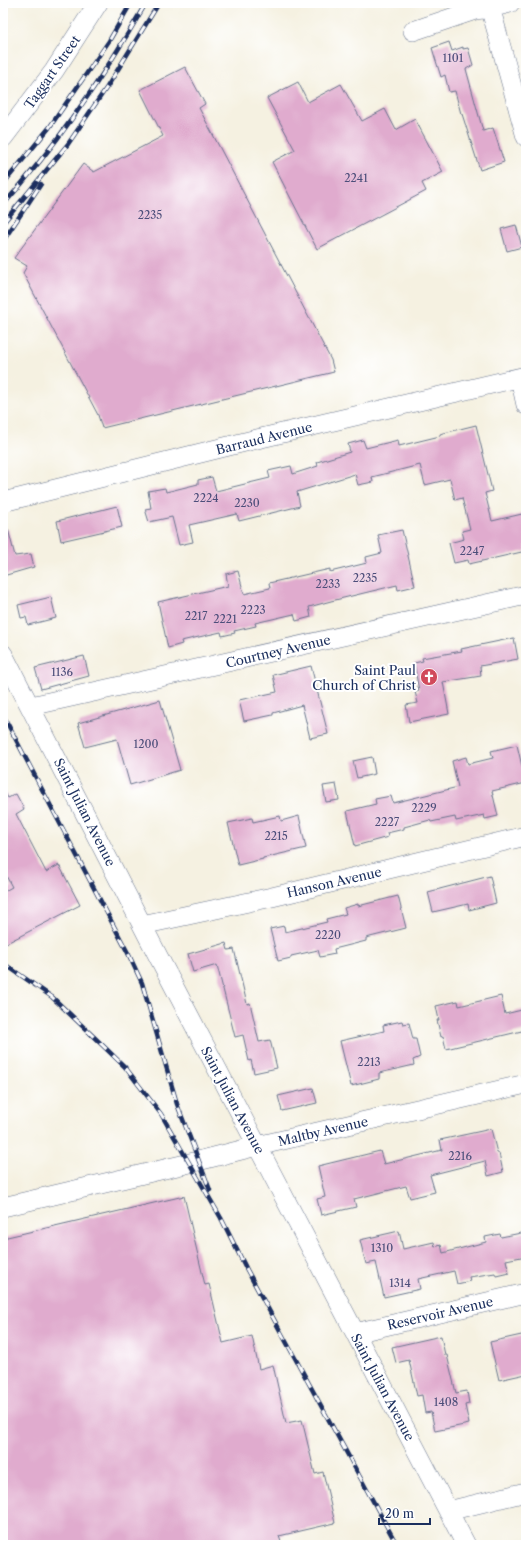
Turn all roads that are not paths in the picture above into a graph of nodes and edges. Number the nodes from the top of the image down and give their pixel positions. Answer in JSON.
{"nodes":[{"id":1,"x":98,"y":3,"type":"edge"},
{"id":2,"x":510,"y":3,"type":"edge"},
{"id":3,"x":490,"y":6,"type":"edge"},
{"id":4,"x":413,"y":31,"type":"dead end"},
{"id":5,"x":526,"y":137,"type":"edge"},
{"id":6,"x":3,"y":138,"type":"edge"},
{"id":7,"x":523,"y":377,"type":"edge"},
{"id":8,"x":526,"y":405,"type":"edge"},
{"id":9,"x":3,"y":502,"type":"edge"},
{"id":10,"x":526,"y":595,"type":"edge"},
{"id":11,"x":3,"y":654,"type":"edge"},
{"id":12,"x":31,"y":706,"type":"junction"},
{"id":13,"x":526,"y":836,"type":"edge"},
{"id":14,"x":142,"y":925,"type":"junction"},
{"id":15,"x":526,"y":1084,"type":"edge"},
{"id":16,"x":257,"y":1146,"type":"junction"},
{"id":17,"x":3,"y":1207,"type":"edge"},
{"id":18,"x":526,"y":1293,"type":"edge"},
{"id":19,"x":355,"y":1333,"type":"junction"},
{"id":20,"x":526,"y":1492,"type":"edge"},
{"id":21,"x":448,"y":1511,"type":"junction"},
{"id":22,"x":466,"y":1545,"type":"edge"}],
"edges":[{"from":1,"to":6,"type":"street","name":"Taggart Street"},
{"from":2,"to":3,"type":"street"},
{"from":3,"to":4,"type":"street"},
{"from":3,"to":5,"type":"street"},
{"from":7,"to":8,"type":"street"},
{"from":7,"to":9,"type":"street","name":"Barraud Avenue"},
{"from":10,"to":12,"type":"street","name":"Courtney Avenue"},
{"from":11,"to":12,"type":"street","name":"Saint Julian Avenue"},
{"from":12,"to":14,"type":"street","name":"Saint Julian Avenue"},
{"from":13,"to":14,"type":"street","name":"Hanson Avenue"},
{"from":14,"to":16,"type":"street","name":"Saint Julian Avenue"},
{"from":15,"to":16,"type":"street","name":"Maltby Avenue"},
{"from":16,"to":17,"type":"street","name":"Maltby Avenue"},
{"from":16,"to":19,"type":"street","name":"Saint Julian Avenue"},
{"from":18,"to":19,"type":"street","name":"Reservoir Avenue"},
{"from":19,"to":21,"type":"street","name":"Saint Julian Avenue"},
{"from":20,"to":21,"type":"street"},
{"from":21,"to":22,"type":"street","name":"Saint Julian Avenue"}]}
